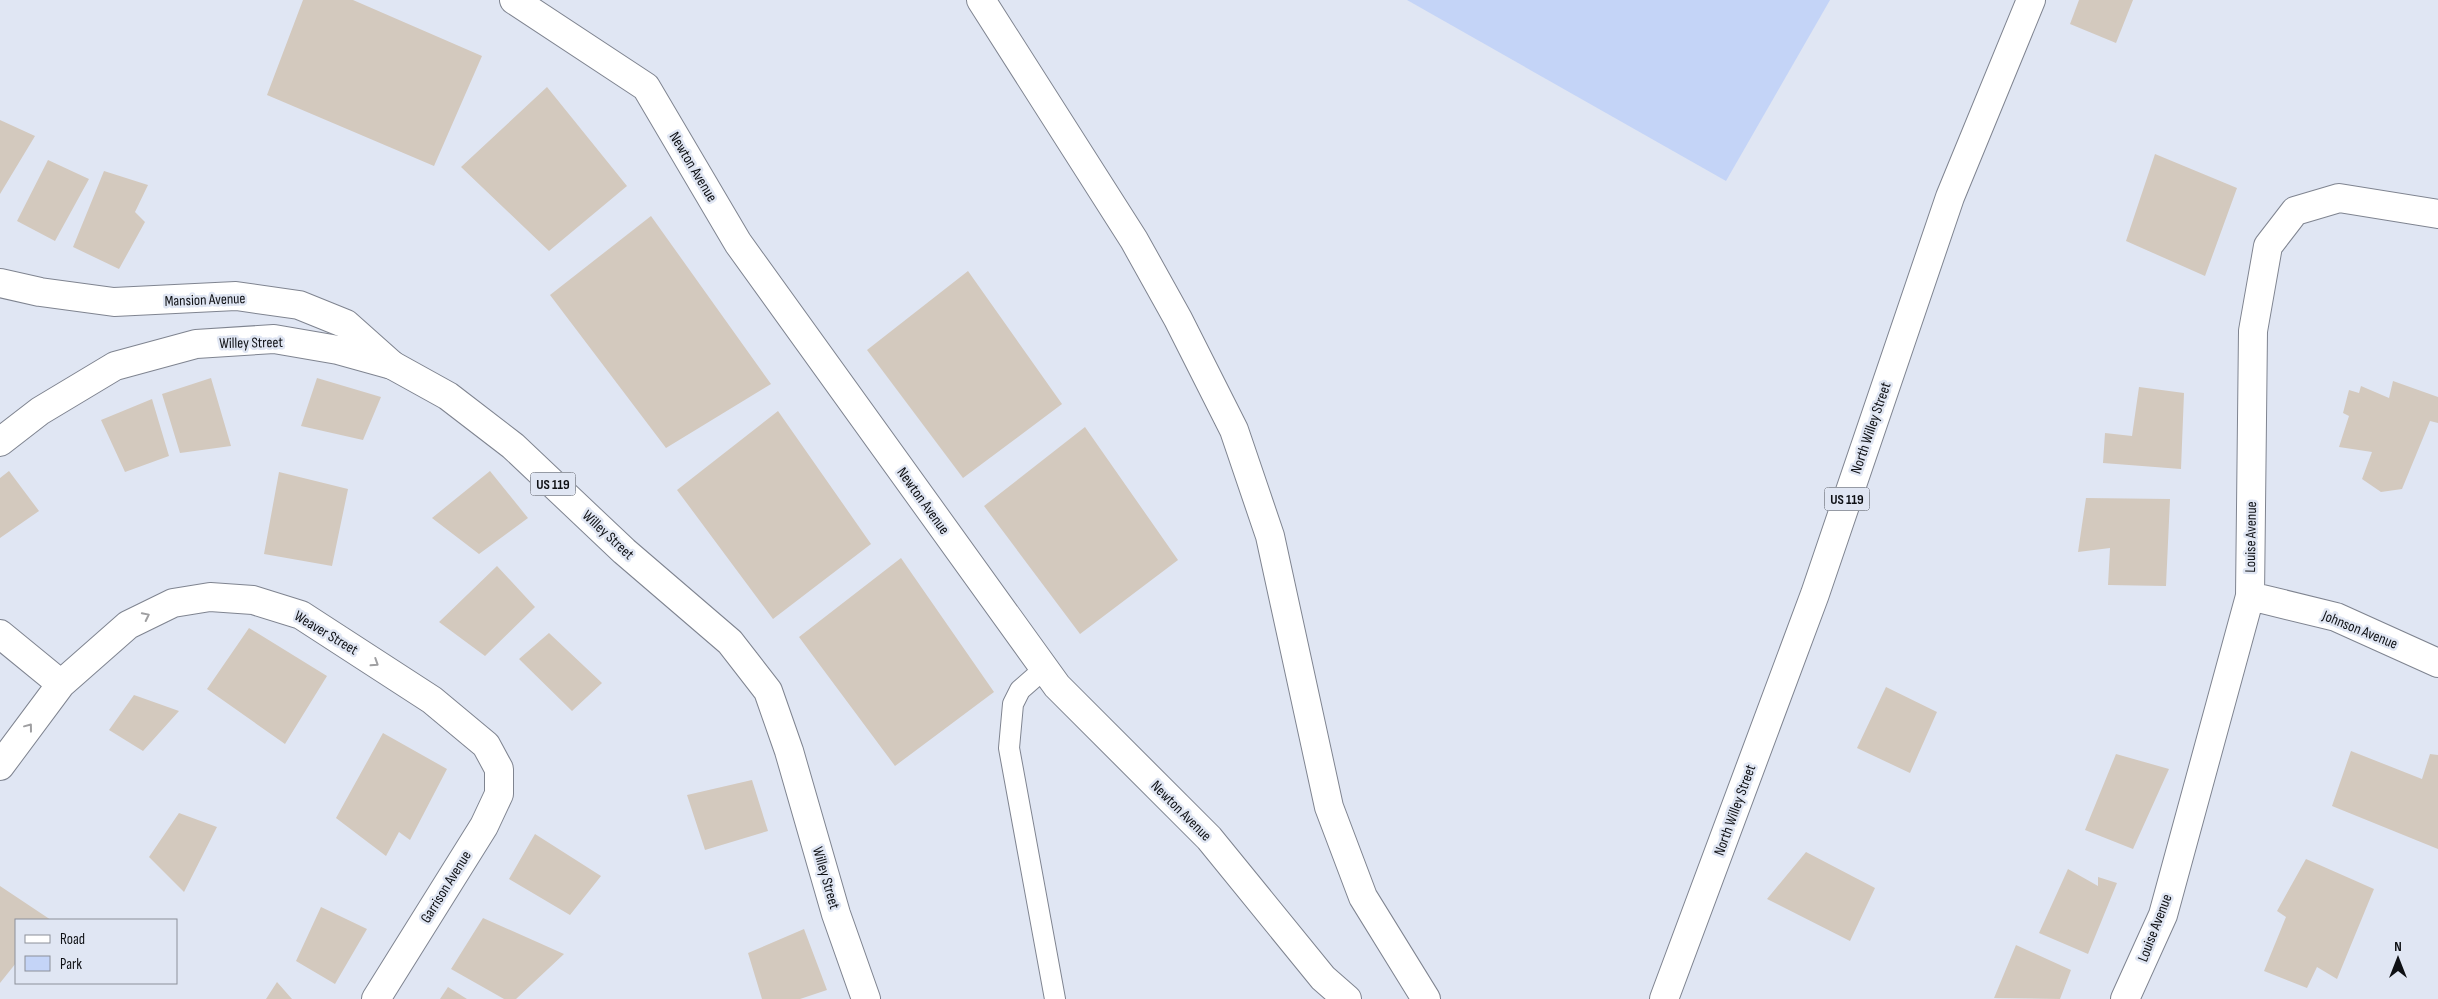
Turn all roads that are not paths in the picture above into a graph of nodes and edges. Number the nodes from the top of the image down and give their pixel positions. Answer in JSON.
{"nodes":[{"id":1,"x":514,"y":0,"type":"edge"},
{"id":2,"x":981,"y":0,"type":"edge"},
{"id":3,"x":2031,"y":0,"type":"edge"},
{"id":4,"x":2438,"y":214,"type":"edge"},
{"id":5,"x":0,"y":283,"type":"edge"},
{"id":6,"x":392,"y":365,"type":"junction"},
{"id":7,"x":0,"y":442,"type":"edge"},
{"id":8,"x":2250,"y":596,"type":"junction"},
{"id":9,"x":0,"y":634,"type":"edge"},
{"id":10,"x":2438,"y":664,"type":"edge"},
{"id":11,"x":1044,"y":669,"type":"junction"},
{"id":12,"x":61,"y":684,"type":"junction"},
{"id":13,"x":0,"y":766,"type":"edge"},
{"id":14,"x":499,"y":769,"type":"joint"},
{"id":15,"x":376,"y":999,"type":"edge"},
{"id":16,"x":866,"y":999,"type":"edge"},
{"id":17,"x":1055,"y":999,"type":"edge"},
{"id":18,"x":1346,"y":999,"type":"edge"},
{"id":19,"x":1426,"y":999,"type":"edge"},
{"id":20,"x":1664,"y":999,"type":"edge"},
{"id":21,"x":2125,"y":999,"type":"edge"}],
"edges":[{"from":1,"to":11,"type":"street","name":"Newton Avenue"},
{"from":2,"to":19,"type":"street"},
{"from":3,"to":20,"type":"street","name":"North Willey Street","number":"US 119"},
{"from":4,"to":8,"type":"street","name":"Louise Avenue"},
{"from":5,"to":6,"type":"street","name":"Mansion Avenue"},
{"from":6,"to":7,"type":"street","name":"Willey Street","number":"US 119"},
{"from":6,"to":16,"type":"street","name":"Willey Street","number":"US 119"},
{"from":8,"to":10,"type":"street","name":"Johnson Avenue"},
{"from":8,"to":21,"type":"street","name":"Louise Avenue"},
{"from":9,"to":12,"type":"street"},
{"from":11,"to":17,"type":"lane"},
{"from":11,"to":18,"type":"street","name":"Newton Avenue"},
{"from":13,"to":12,"type":"street","name":"Weaver Street","one_way":true},
{"from":12,"to":14,"type":"street","name":"Weaver Street","one_way":true},
{"from":14,"to":15,"type":"street","name":"Garrison Avenue"}]}
